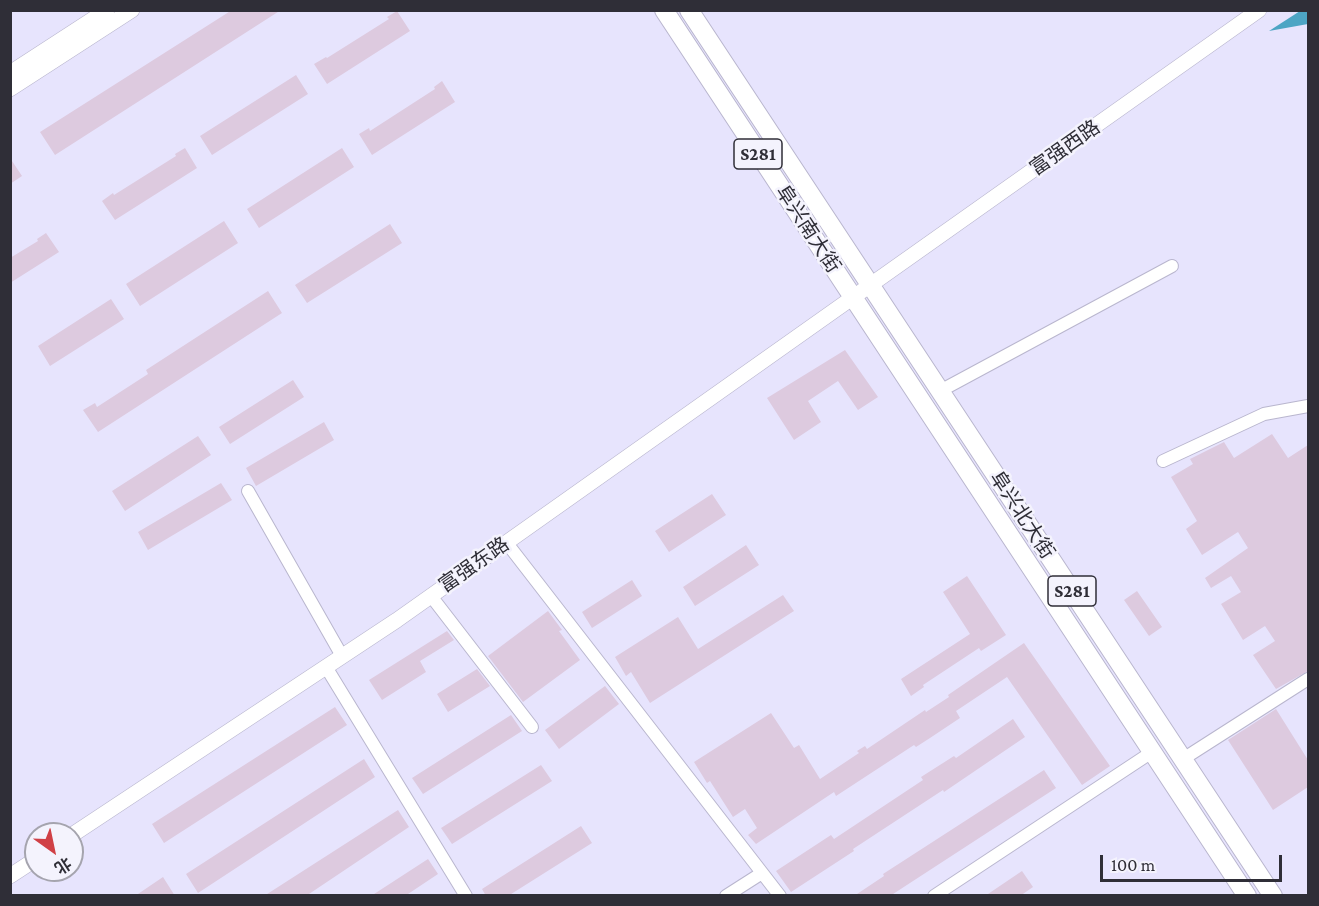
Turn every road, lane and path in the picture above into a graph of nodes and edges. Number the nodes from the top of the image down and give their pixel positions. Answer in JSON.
{"nodes":[{"id":1,"x":107,"y":10,"type":"edge"},
{"id":2,"x":132,"y":10,"type":"edge"},
{"id":3,"x":663,"y":10,"type":"edge"},
{"id":4,"x":689,"y":10,"type":"edge"},
{"id":5,"x":1259,"y":10,"type":"edge"},
{"id":6,"x":10,"y":74,"type":"edge"},
{"id":7,"x":10,"y":89,"type":"edge"},
{"id":8,"x":1172,"y":266,"type":"dead end"},
{"id":9,"x":870,"y":285,"type":"junction"},
{"id":10,"x":853,"y":298,"type":"junction"},
{"id":11,"x":940,"y":391,"type":"junction"},
{"id":12,"x":1308,"y":406,"type":"edge"},
{"id":13,"x":1163,"y":460,"type":"dead end"},
{"id":14,"x":248,"y":491,"type":"dead end"},
{"id":15,"x":506,"y":543,"type":"junction"},
{"id":16,"x":431,"y":596,"type":"junction"},
{"id":17,"x":342,"y":656,"type":"junction"},
{"id":18,"x":326,"y":667,"type":"junction"},
{"id":19,"x":1308,"y":680,"type":"edge"},
{"id":20,"x":532,"y":727,"type":"dead end"},
{"id":21,"x":1152,"y":752,"type":"junction"},
{"id":22,"x":1183,"y":759,"type":"junction"},
{"id":23,"x":84,"y":827,"type":"edge"},
{"id":24,"x":24,"y":867,"type":"edge"},
{"id":25,"x":762,"y":873,"type":"junction"},
{"id":26,"x":10,"y":876,"type":"edge"},
{"id":27,"x":466,"y":896,"type":"edge"},
{"id":28,"x":726,"y":896,"type":"edge"},
{"id":29,"x":780,"y":896,"type":"edge"},
{"id":30,"x":934,"y":896,"type":"edge"},
{"id":31,"x":1247,"y":896,"type":"edge"},
{"id":32,"x":1273,"y":896,"type":"edge"}],
"edges":[{"from":1,"to":6,"type":"street"},
{"from":2,"to":7,"type":"street"},
{"from":3,"to":10,"type":"main road","name":"阜兴南大街","number":"S281"},
{"from":4,"to":9,"type":"main road","name":"阜兴南大街","number":"S281"},
{"from":5,"to":9,"type":"street","name":"富强西路"},
{"from":8,"to":11,"type":"street"},
{"from":9,"to":10,"type":"street","name":"富强东路"},
{"from":9,"to":11,"type":"main road","name":"阜兴北大街","number":"S281"},
{"from":10,"to":15,"type":"street","name":"富强东路"},
{"from":10,"to":21,"type":"main road","name":"阜兴北大街","number":"S281"},
{"from":11,"to":22,"type":"main road","name":"阜兴北大街","number":"S281"},
{"from":12,"to":13,"type":"street"},
{"from":14,"to":17,"type":"street"},
{"from":15,"to":16,"type":"street","name":"富强东路"},
{"from":15,"to":25,"type":"street"},
{"from":16,"to":17,"type":"street","name":"富强东路"},
{"from":16,"to":20,"type":"street"},
{"from":17,"to":18,"type":"street","name":"富强东路"},
{"from":18,"to":23,"type":"street","name":"富强东路"},
{"from":18,"to":27,"type":"street"},
{"from":19,"to":22,"type":"street"},
{"from":21,"to":30,"type":"street"},
{"from":21,"to":31,"type":"main road","name":"阜兴北大街","number":"S281"},
{"from":22,"to":32,"type":"main road","name":"阜兴北大街","number":"S281"},
{"from":24,"to":26,"type":"street"},
{"from":25,"to":28,"type":"street"},
{"from":25,"to":29,"type":"street"}]}
